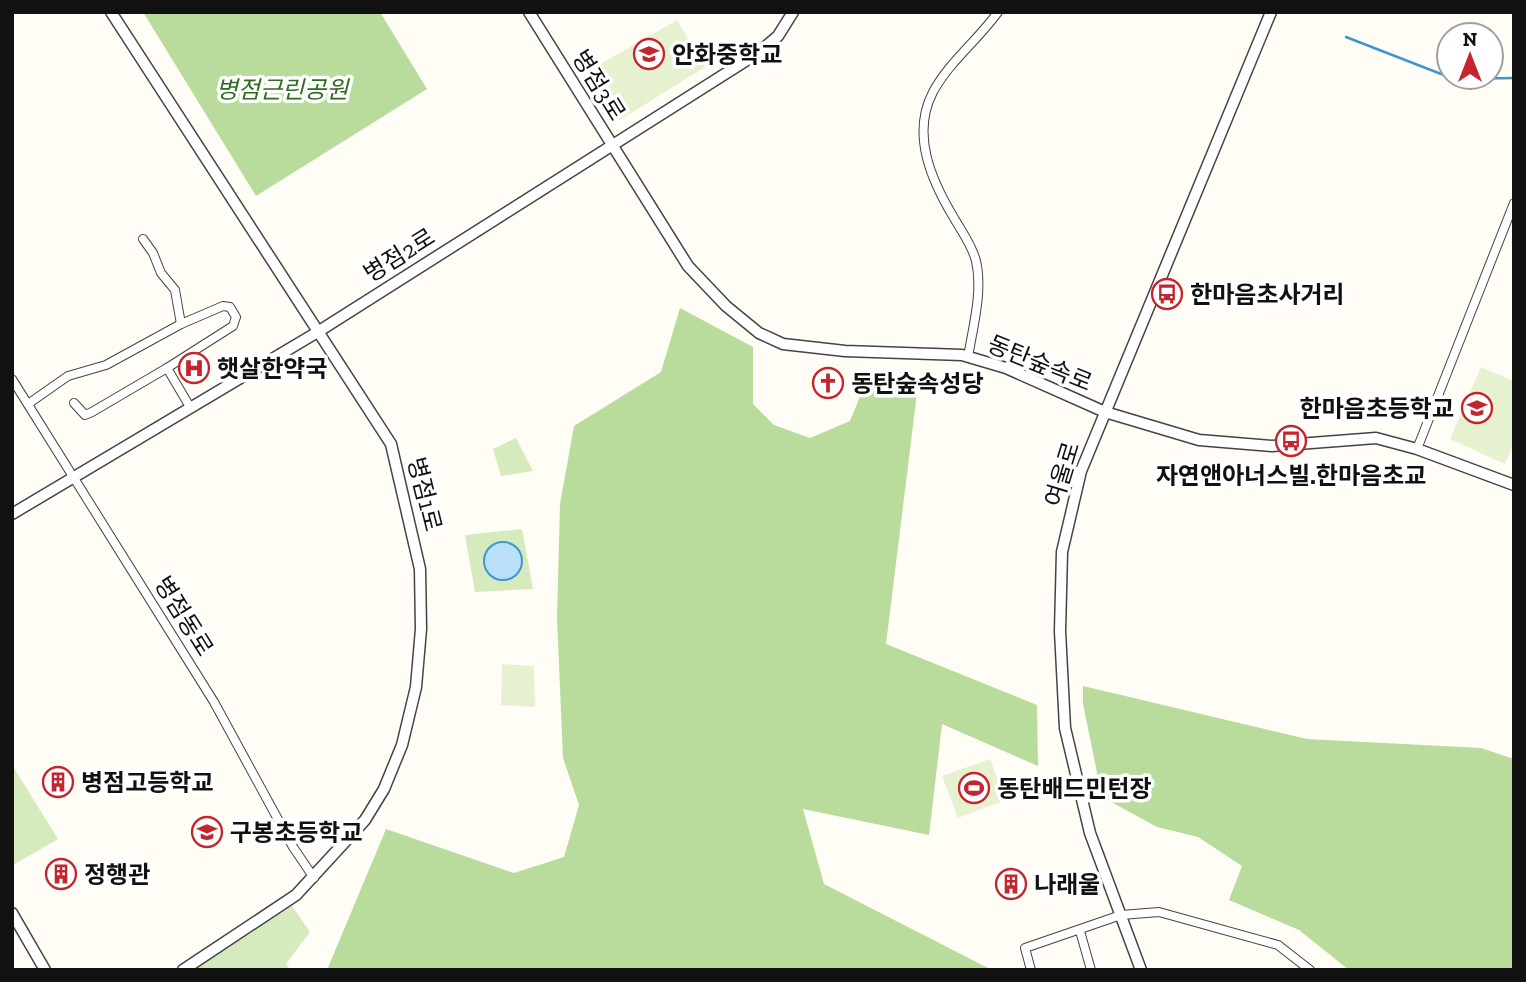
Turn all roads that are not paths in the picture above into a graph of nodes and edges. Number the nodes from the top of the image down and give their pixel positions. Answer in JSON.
{"nodes":[{"id":1,"x":111,"y":12,"type":"edge"},
{"id":2,"x":529,"y":12,"type":"edge"},
{"id":3,"x":793,"y":12,"type":"edge"},
{"id":4,"x":998,"y":12,"type":"edge"},
{"id":5,"x":1271,"y":12,"type":"edge"},
{"id":6,"x":612,"y":144,"type":"junction"},
{"id":7,"x":1514,"y":203,"type":"edge"},
{"id":8,"x":143,"y":239,"type":"dead end"},
{"id":9,"x":181,"y":324,"type":"junction"},
{"id":10,"x":316,"y":332,"type":"junction"},
{"id":11,"x":968,"y":357,"type":"junction"},
{"id":12,"x":167,"y":368,"type":"junction"},
{"id":13,"x":12,"y":379,"type":"edge"},
{"id":14,"x":75,"y":403,"type":"dead end"},
{"id":15,"x":28,"y":404,"type":"junction"},
{"id":16,"x":190,"y":407,"type":"junction"},
{"id":17,"x":1105,"y":412,"type":"junction"},
{"id":18,"x":1418,"y":449,"type":"junction"},
{"id":19,"x":75,"y":475,"type":"junction"},
{"id":20,"x":1514,"y":485,"type":"edge"},
{"id":21,"x":12,"y":514,"type":"edge"},
{"id":22,"x":314,"y":878,"type":"junction"},
{"id":23,"x":12,"y":913,"type":"edge"},
{"id":24,"x":1121,"y":915,"type":"junction"},
{"id":25,"x":1080,"y":931,"type":"junction"},
{"id":26,"x":45,"y":970,"type":"edge"},
{"id":27,"x":183,"y":970,"type":"edge"},
{"id":28,"x":1031,"y":970,"type":"edge"},
{"id":29,"x":1091,"y":970,"type":"edge"},
{"id":30,"x":1141,"y":970,"type":"edge"},
{"id":31,"x":1310,"y":970,"type":"edge"}],
"edges":[{"from":1,"to":10,"type":"street","name":"병점1로"},
{"from":2,"to":6,"type":"street","name":"병점3로"},
{"from":3,"to":6,"type":"street","name":"병점2로"},
{"from":4,"to":11,"type":"street"},
{"from":5,"to":17,"type":"street","name":"여울로"},
{"from":6,"to":10,"type":"street","name":"병점2로"},
{"from":6,"to":11,"type":"street","name":"동탄숲속로"},
{"from":7,"to":18,"type":"street"},
{"from":8,"to":9,"type":"street"},
{"from":9,"to":12,"type":"street"},
{"from":9,"to":15,"type":"street"},
{"from":10,"to":16,"type":"street","name":"병점2로"},
{"from":10,"to":22,"type":"street","name":"병점1로"},
{"from":11,"to":17,"type":"street","name":"동탄숲속로"},
{"from":12,"to":14,"type":"street"},
{"from":12,"to":16,"type":"street"},
{"from":13,"to":15,"type":"street","name":"병점동로"},
{"from":15,"to":19,"type":"street","name":"병점동로"},
{"from":16,"to":19,"type":"street","name":"병점2로"},
{"from":17,"to":18,"type":"street","name":"동탄숲속로"},
{"from":17,"to":24,"type":"street","name":"여울로"},
{"from":18,"to":20,"type":"street","name":"동탄숲속로"},
{"from":19,"to":21,"type":"street","name":"병점2로"},
{"from":19,"to":22,"type":"street","name":"병점동로"},
{"from":22,"to":27,"type":"street","name":"병점1로"},
{"from":23,"to":26,"type":"street"},
{"from":24,"to":25,"type":"street"},
{"from":24,"to":30,"type":"street","name":"여울로"},
{"from":24,"to":31,"type":"street"},
{"from":25,"to":28,"type":"street"},
{"from":25,"to":29,"type":"street"}]}
